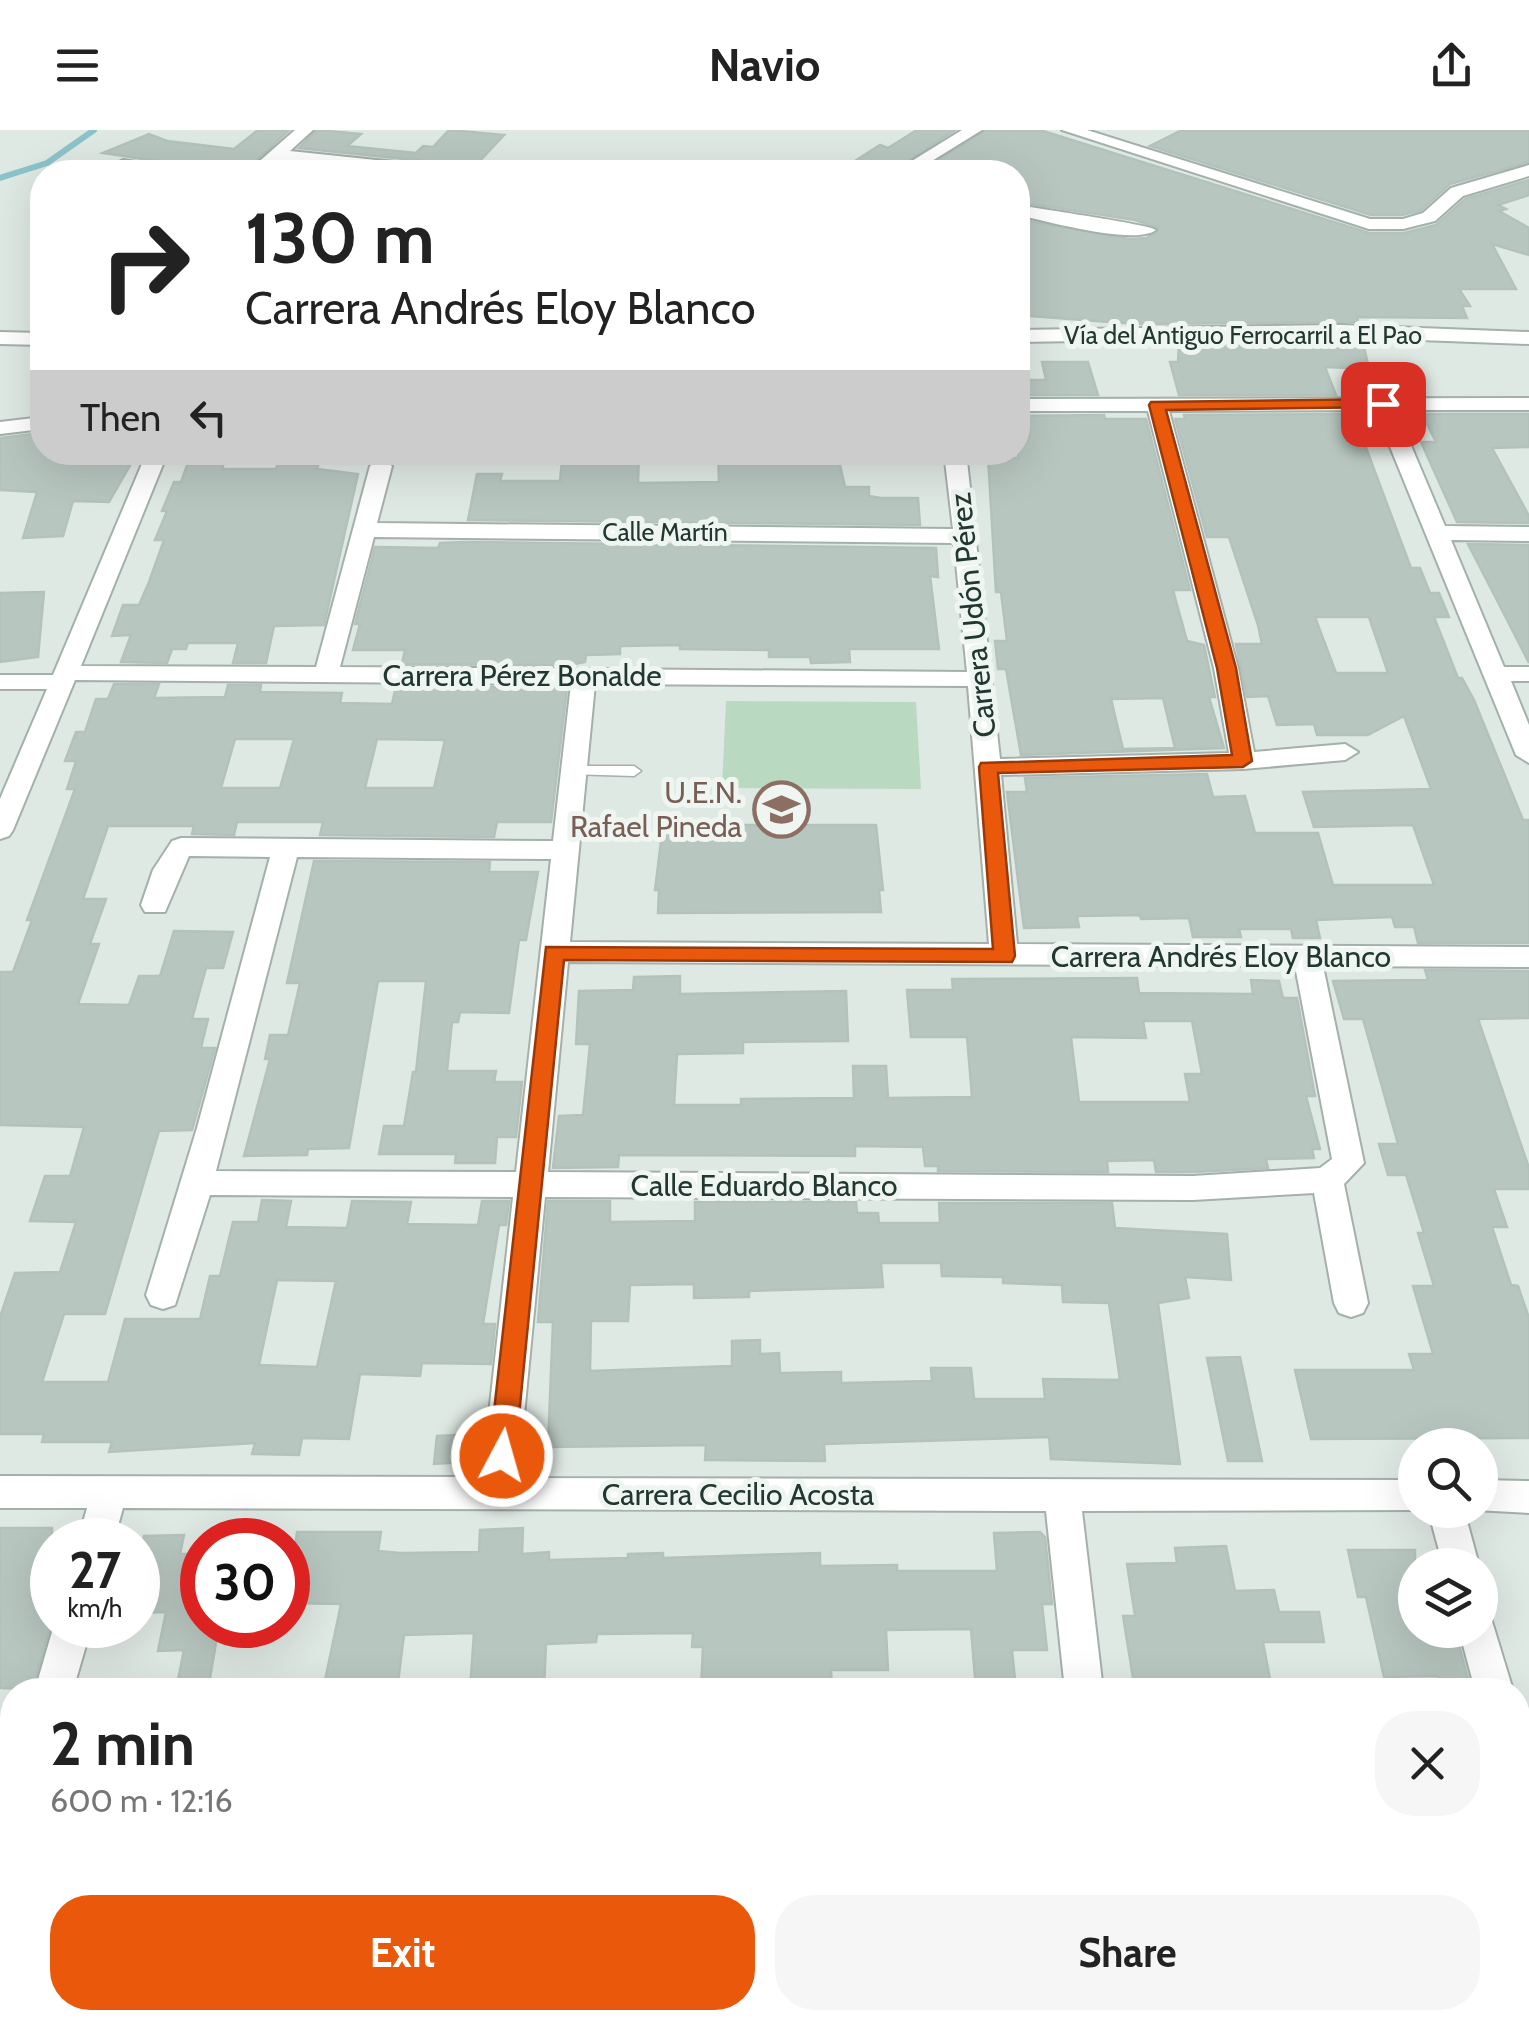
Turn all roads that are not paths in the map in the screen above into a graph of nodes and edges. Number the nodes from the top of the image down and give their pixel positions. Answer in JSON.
{"nodes":[{"id":1,"x":305,"y":130,"type":"edge"},
{"id":2,"x":974,"y":130,"type":"edge"},
{"id":3,"x":1070,"y":130,"type":"edge"},
{"id":4,"x":1145,"y":131,"type":"edge"},
{"id":5,"x":1116,"y":144,"type":"junction"},
{"id":6,"x":276,"y":155,"type":"junction"},
{"id":7,"x":270,"y":160,"type":"edge"},
{"id":8,"x":325,"y":160,"type":"edge"},
{"id":9,"x":923,"y":160,"type":"edge"},
{"id":10,"x":1529,"y":170,"type":"edge"},
{"id":11,"x":1030,"y":212,"type":"edge"},
{"id":12,"x":1147,"y":230,"type":"dead end"},
{"id":13,"x":1030,"y":336,"type":"edge"},
{"id":14,"x":30,"y":337,"type":"edge"},
{"id":15,"x":1,"y":338,"type":"edge"},
{"id":16,"x":1529,"y":338,"type":"edge"},
{"id":17,"x":1383,"y":404,"type":"junction"},
{"id":18,"x":1529,"y":404,"type":"edge"},
{"id":19,"x":1030,"y":405,"type":"edge"},
{"id":20,"x":1157,"y":405,"type":"junction"},
{"id":21,"x":30,"y":424,"type":"edge"},
{"id":22,"x":0,"y":428,"type":"edge"},
{"id":23,"x":152,"y":465,"type":"edge"},
{"id":24,"x":957,"y":465,"type":"edge"},
{"id":25,"x":381,"y":466,"type":"dead end"},
{"id":26,"x":364,"y":530,"type":"junction"},
{"id":27,"x":1437,"y":534,"type":"junction"},
{"id":28,"x":1529,"y":534,"type":"edge"},
{"id":29,"x":965,"y":536,"type":"junction"},
{"id":30,"x":326,"y":674,"type":"junction"},
{"id":31,"x":1495,"y":674,"type":"junction"},
{"id":32,"x":1529,"y":674,"type":"edge"},
{"id":33,"x":584,"y":676,"type":"junction"},
{"id":34,"x":62,"y":677,"type":"junction"},
{"id":35,"x":980,"y":679,"type":"junction"},
{"id":36,"x":0,"y":682,"type":"edge"},
{"id":37,"x":1345,"y":752,"type":"dead end"},
{"id":38,"x":1529,"y":755,"type":"edge"},
{"id":39,"x":1237,"y":761,"type":"junction"},
{"id":40,"x":988,"y":767,"type":"junction"},
{"id":41,"x":572,"y":771,"type":"junction"},
{"id":42,"x":634,"y":771,"type":"dead end"},
{"id":43,"x":0,"y":830,"type":"edge"},
{"id":44,"x":286,"y":849,"type":"junction"},
{"id":45,"x":564,"y":850,"type":"junction"},
{"id":46,"x":155,"y":905,"type":"dead end"},
{"id":47,"x":554,"y":952,"type":"junction"},
{"id":48,"x":1004,"y":956,"type":"junction"},
{"id":49,"x":1307,"y":957,"type":"junction"},
{"id":50,"x":1529,"y":957,"type":"edge"},
{"id":51,"x":1327,"y":1180,"type":"junction"},
{"id":52,"x":200,"y":1183,"type":"junction"},
{"id":53,"x":530,"y":1186,"type":"junction"},
{"id":54,"x":163,"y":1295,"type":"dead end"},
{"id":55,"x":1351,"y":1302,"type":"dead end"},
{"id":56,"x":0,"y":1492,"type":"edge"},
{"id":57,"x":1062,"y":1493,"type":"junction"},
{"id":58,"x":109,"y":1494,"type":"junction"},
{"id":59,"x":498,"y":1495,"type":"junction"},
{"id":60,"x":1398,"y":1496,"type":"edge"},
{"id":61,"x":1498,"y":1496,"type":"edge"},
{"id":62,"x":1529,"y":1497,"type":"edge"},
{"id":63,"x":102,"y":1518,"type":"edge"},
{"id":64,"x":66,"y":1648,"type":"edge"},
{"id":65,"x":1483,"y":1648,"type":"edge"},
{"id":66,"x":57,"y":1678,"type":"edge"},
{"id":67,"x":1083,"y":1678,"type":"edge"},
{"id":68,"x":1491,"y":1678,"type":"edge"}],
"edges":[{"from":1,"to":6,"type":"street"},
{"from":2,"to":9,"type":"street"},
{"from":3,"to":5,"type":"street"},
{"from":4,"to":5,"type":"street"},
{"from":5,"to":10,"type":"street"},
{"from":6,"to":7,"type":"street"},
{"from":6,"to":8,"type":"street"},
{"from":11,"to":12,"type":"street"},
{"from":13,"to":16,"type":"street","name":"Vía del Antiguo Ferrocarril a El Pao"},
{"from":14,"to":15,"type":"street"},
{"from":17,"to":18,"type":"street"},
{"from":17,"to":20,"type":"street"},
{"from":17,"to":27,"type":"street"},
{"from":19,"to":20,"type":"street"},
{"from":20,"to":39,"type":"street"},
{"from":21,"to":22,"type":"street"},
{"from":23,"to":34,"type":"street"},
{"from":24,"to":29,"type":"street","name":"Carrera Udón Pérez"},
{"from":25,"to":26,"type":"street"},
{"from":26,"to":29,"type":"street","name":"Calle Martín"},
{"from":26,"to":30,"type":"street"},
{"from":27,"to":28,"type":"street"},
{"from":27,"to":31,"type":"street"},
{"from":29,"to":35,"type":"street","name":"Carrera Udón Pérez"},
{"from":30,"to":33,"type":"street","name":"Carrera Pérez Bonalde"},
{"from":30,"to":34,"type":"street","name":"Carrera Pérez Bonalde"},
{"from":31,"to":32,"type":"street"},
{"from":31,"to":38,"type":"street"},
{"from":33,"to":35,"type":"street","name":"Carrera Pérez Bonalde"},
{"from":33,"to":41,"type":"street"},
{"from":34,"to":36,"type":"street","name":"Carrera Pérez Bonalde"},
{"from":34,"to":43,"type":"street"},
{"from":35,"to":40,"type":"street","name":"Carrera Udón Pérez"},
{"from":37,"to":39,"type":"street"},
{"from":39,"to":40,"type":"street"},
{"from":40,"to":48,"type":"street","name":"Carrera Udón Pérez"},
{"from":41,"to":42,"type":"lane"},
{"from":41,"to":45,"type":"street"},
{"from":44,"to":45,"type":"street"},
{"from":44,"to":46,"type":"street"},
{"from":44,"to":52,"type":"street"},
{"from":45,"to":47,"type":"street"},
{"from":47,"to":48,"type":"street","name":"Carrera Andrés Eloy Blanco"},
{"from":47,"to":53,"type":"street"},
{"from":48,"to":49,"type":"street","name":"Carrera Andrés Eloy Blanco"},
{"from":49,"to":50,"type":"street","name":"Carrera Andrés Eloy Blanco"},
{"from":49,"to":51,"type":"street"},
{"from":51,"to":53,"type":"street","name":"Calle Eduardo Blanco"},
{"from":51,"to":55,"type":"street"},
{"from":52,"to":53,"type":"street","name":"Calle Eduardo Blanco"},
{"from":52,"to":54,"type":"street"},
{"from":53,"to":59,"type":"street"},
{"from":56,"to":58,"type":"street","name":"Carrera Cecilio Acosta"},
{"from":57,"to":59,"type":"street","name":"Carrera Cecilio Acosta"},
{"from":57,"to":60,"type":"street","name":"Carrera Cecilio Acosta"},
{"from":57,"to":67,"type":"street"},
{"from":58,"to":59,"type":"street","name":"Carrera Cecilio Acosta"},
{"from":58,"to":63,"type":"street"},
{"from":61,"to":62,"type":"street"},
{"from":64,"to":66,"type":"street"},
{"from":65,"to":68,"type":"street"}]}
